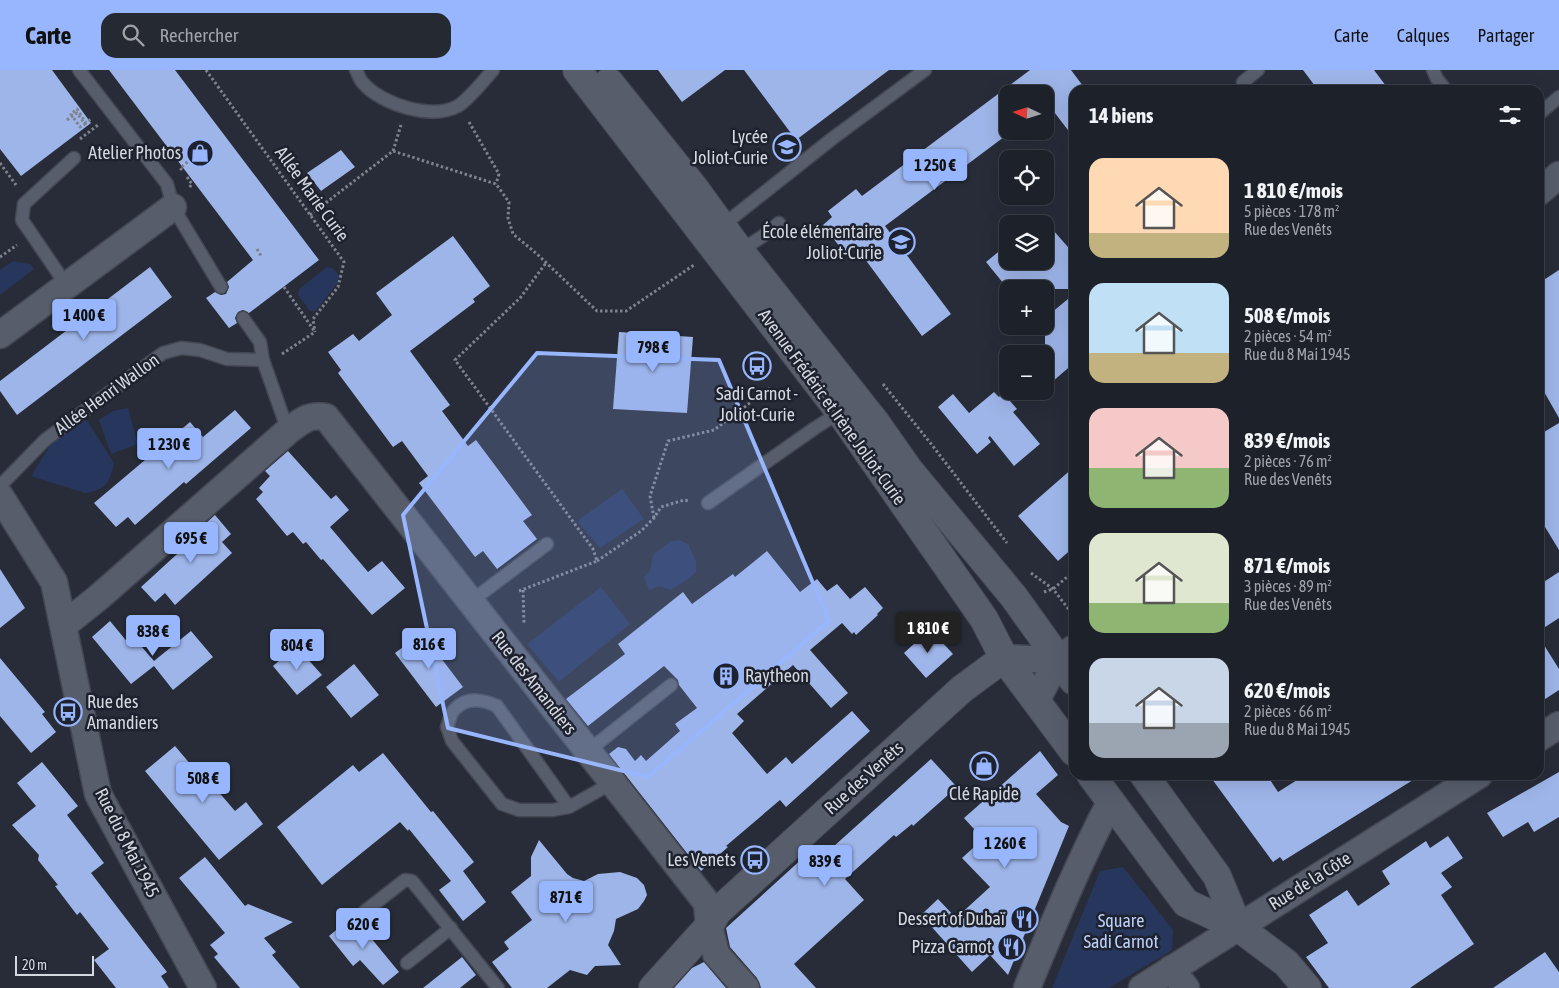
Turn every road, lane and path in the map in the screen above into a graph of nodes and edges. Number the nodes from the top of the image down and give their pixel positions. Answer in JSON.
{"nodes":[{"id":1,"x":79,"y":70,"type":"edge"},
{"id":2,"x":206,"y":70,"type":"edge"},
{"id":3,"x":356,"y":70,"type":"edge"},
{"id":4,"x":493,"y":70,"type":"edge"},
{"id":5,"x":578,"y":70,"type":"edge"},
{"id":6,"x":600,"y":70,"type":"edge"},
{"id":7,"x":925,"y":70,"type":"edge"},
{"id":8,"x":1258,"y":70,"type":"edge"},
{"id":9,"x":1433,"y":70,"type":"edge"},
{"id":10,"x":1245,"y":85,"type":"edge"},
{"id":11,"x":1442,"y":85,"type":"edge"},
{"id":12,"x":1559,"y":97,"type":"edge"},
{"id":13,"x":459,"y":105,"type":"junction"},
{"id":14,"x":406,"y":107,"type":"junction"},
{"id":15,"x":1544,"y":110,"type":"edge"},
{"id":16,"x":93,"y":118,"type":"dead end"},
{"id":17,"x":67,"y":120,"type":"dead end"},
{"id":18,"x":393,"y":151,"type":"junction"},
{"id":19,"x":74,"y":158,"type":"dead end"},
{"id":20,"x":190,"y":160,"type":"dead end"},
{"id":21,"x":0,"y":163,"type":"edge"},
{"id":22,"x":192,"y":184,"type":"dead end"},
{"id":23,"x":496,"y":184,"type":"junction"},
{"id":24,"x":13,"y":190,"type":"dead end"},
{"id":25,"x":173,"y":208,"type":"junction"},
{"id":26,"x":310,"y":215,"type":"junction"},
{"id":27,"x":779,"y":223,"type":"dead end"},
{"id":28,"x":726,"y":242,"type":"junction"},
{"id":29,"x":257,"y":250,"type":"dead end"},
{"id":30,"x":261,"y":256,"type":"dead end"},
{"id":31,"x":546,"y":263,"type":"junction"},
{"id":32,"x":67,"y":286,"type":"junction"},
{"id":33,"x":221,"y":287,"type":"dead end"},
{"id":34,"x":284,"y":287,"type":"dead end"},
{"id":35,"x":243,"y":318,"type":"dead end"},
{"id":36,"x":315,"y":332,"type":"junction"},
{"id":37,"x":0,"y":335,"type":"edge"},
{"id":38,"x":281,"y":355,"type":"dead end"},
{"id":39,"x":263,"y":360,"type":"junction"},
{"id":40,"x":882,"y":383,"type":"dead end"},
{"id":41,"x":771,"y":387,"type":"dead end"},
{"id":42,"x":840,"y":412,"type":"junction"},
{"id":43,"x":288,"y":431,"type":"junction"},
{"id":44,"x":0,"y":486,"type":"edge"},
{"id":45,"x":0,"y":496,"type":"edge"},
{"id":46,"x":708,"y":503,"type":"joint"},
{"id":47,"x":654,"y":518,"type":"junction"},
{"id":48,"x":547,"y":544,"type":"dead end"},
{"id":49,"x":1012,"y":549,"type":"dead end"},
{"id":50,"x":597,"y":562,"type":"junction"},
{"id":51,"x":1029,"y":572,"type":"dead end"},
{"id":52,"x":1069,"y":575,"type":"edge"},
{"id":53,"x":1053,"y":589,"type":"junction"},
{"id":54,"x":522,"y":590,"type":"junction"},
{"id":55,"x":515,"y":593,"type":"dead end"},
{"id":56,"x":1037,"y":595,"type":"dead end"},
{"id":57,"x":470,"y":602,"type":"junction"},
{"id":58,"x":1069,"y":610,"type":"edge"},
{"id":59,"x":524,"y":622,"type":"dead end"},
{"id":60,"x":64,"y":625,"type":"junction"},
{"id":61,"x":1004,"y":658,"type":"junction"},
{"id":62,"x":1069,"y":663,"type":"edge"},
{"id":63,"x":671,"y":685,"type":"dead end"},
{"id":64,"x":1036,"y":700,"type":"junction"},
{"id":65,"x":1559,"y":725,"type":"edge"},
{"id":66,"x":1544,"y":735,"type":"edge"},
{"id":67,"x":1069,"y":745,"type":"edge"},
{"id":68,"x":588,"y":751,"type":"junction"},
{"id":69,"x":1096,"y":780,"type":"edge"},
{"id":70,"x":1148,"y":780,"type":"edge"},
{"id":71,"x":1471,"y":780,"type":"edge"},
{"id":72,"x":612,"y":783,"type":"junction"},
{"id":73,"x":1111,"y":801,"type":"junction"},
{"id":74,"x":569,"y":807,"type":"junction"},
{"id":75,"x":364,"y":912,"type":"dead end"},
{"id":76,"x":709,"y":926,"type":"junction"},
{"id":77,"x":1238,"y":927,"type":"junction"},
{"id":78,"x":451,"y":928,"type":"junction"},
{"id":79,"x":407,"y":963,"type":"dead end"},
{"id":80,"x":1179,"y":978,"type":"edge"},
{"id":81,"x":203,"y":988,"type":"edge"},
{"id":82,"x":498,"y":988,"type":"edge"},
{"id":83,"x":653,"y":988,"type":"edge"},
{"id":84,"x":746,"y":988,"type":"edge"},
{"id":85,"x":1027,"y":988,"type":"edge"},
{"id":86,"x":1142,"y":988,"type":"edge"},
{"id":87,"x":1307,"y":988,"type":"edge"}],
"edges":[{"from":1,"to":25,"type":"lane"},
{"from":2,"to":26,"type":"path","name":"Allée Marie Curie"},
{"from":3,"to":14,"type":"lane"},
{"from":4,"to":13,"type":"lane"},
{"from":5,"to":28,"type":"main road","name":"Avenue Frédéric et Irène Joliot-Curie"},
{"from":6,"to":28,"type":"main road","name":"Avenue Frédéric et Irène Joliot-Curie"},
{"from":7,"to":28,"type":"lane"},
{"from":8,"to":10,"type":"lane"},
{"from":9,"to":11,"type":"lane"},
{"from":12,"to":15,"type":"lane"},
{"from":13,"to":14,"type":"lane"},
{"from":13,"to":23,"type":"path"},
{"from":14,"to":18,"type":"path"},
{"from":16,"to":17,"type":"path"},
{"from":18,"to":23,"type":"path"},
{"from":18,"to":26,"type":"path"},
{"from":19,"to":32,"type":"lane"},
{"from":20,"to":22,"type":"path"},
{"from":21,"to":24,"type":"path"},
{"from":23,"to":31,"type":"path"},
{"from":25,"to":32,"type":"street"},
{"from":25,"to":33,"type":"lane"},
{"from":26,"to":36,"type":"path","name":"Allée Marie Curie"},
{"from":27,"to":28,"type":"lane"},
{"from":28,"to":31,"type":"path"},
{"from":28,"to":42,"type":"main road","name":"Avenue Frédéric et Irène Joliot-Curie"},
{"from":28,"to":62,"type":"main road","name":"Avenue Frédéric et Irène Joliot-Curie"},
{"from":29,"to":30,"type":"path"},
{"from":31,"to":50,"type":"path"},
{"from":32,"to":37,"type":"street"},
{"from":34,"to":36,"type":"path"},
{"from":35,"to":39,"type":"lane"},
{"from":36,"to":38,"type":"path"},
{"from":39,"to":43,"type":"lane"},
{"from":39,"to":44,"type":"lane","name":"Allée Henri Wallon"},
{"from":40,"to":49,"type":"path"},
{"from":41,"to":47,"type":"path"},
{"from":42,"to":46,"type":"lane"},
{"from":42,"to":61,"type":"main road","name":"Avenue Frédéric et Irène Joliot-Curie"},
{"from":43,"to":57,"type":"street","name":"Rue des Amandiers"},
{"from":43,"to":60,"type":"street","name":"Rue des Amandiers"},
{"from":45,"to":60,"type":"street","name":"Rue du 8 Mai 1945"},
{"from":46,"to":47,"type":"path"},
{"from":47,"to":50,"type":"path"},
{"from":48,"to":57,"type":"lane"},
{"from":50,"to":54,"type":"path"},
{"from":51,"to":53,"type":"path"},
{"from":52,"to":53,"type":"path"},
{"from":53,"to":56,"type":"path"},
{"from":53,"to":58,"type":"path"},
{"from":54,"to":55,"type":"path"},
{"from":54,"to":59,"type":"path"},
{"from":57,"to":68,"type":"street","name":"Rue des Amandiers"},
{"from":60,"to":81,"type":"street","name":"Rue du 8 Mai 1945"},
{"from":61,"to":62,"type":"street"},
{"from":61,"to":64,"type":"main road","name":"Avenue Frédéric et Irène Joliot-Curie"},
{"from":61,"to":76,"type":"main road","name":"Rue des Venêts"},
{"from":62,"to":64,"type":"street"},
{"from":63,"to":68,"type":"lane"},
{"from":64,"to":67,"type":"main road","name":"Avenue Frédéric et Irène Joliot-Curie"},
{"from":65,"to":66,"type":"street"},
{"from":68,"to":72,"type":"street","name":"Rue des Amandiers"},
{"from":69,"to":73,"type":"main road"},
{"from":70,"to":77,"type":"main road"},
{"from":71,"to":77,"type":"street","name":"Rue de la Côte"},
{"from":72,"to":74,"type":"lane"},
{"from":72,"to":76,"type":"street","name":"Rue des Amandiers"},
{"from":73,"to":77,"type":"main road"},
{"from":73,"to":85,"type":"street"},
{"from":74,"to":74,"type":"lane"},
{"from":75,"to":78,"type":"lane"},
{"from":76,"to":83,"type":"main road","name":"Rue des Venêts"},
{"from":76,"to":84,"type":"street","name":"Rue des Amandiers"},
{"from":77,"to":80,"type":"street","name":"Rue de la Côte"},
{"from":77,"to":87,"type":"main road"},
{"from":78,"to":79,"type":"lane"},
{"from":78,"to":82,"type":"lane"},
{"from":80,"to":86,"type":"street","name":"Rue de la Côte"}]}
